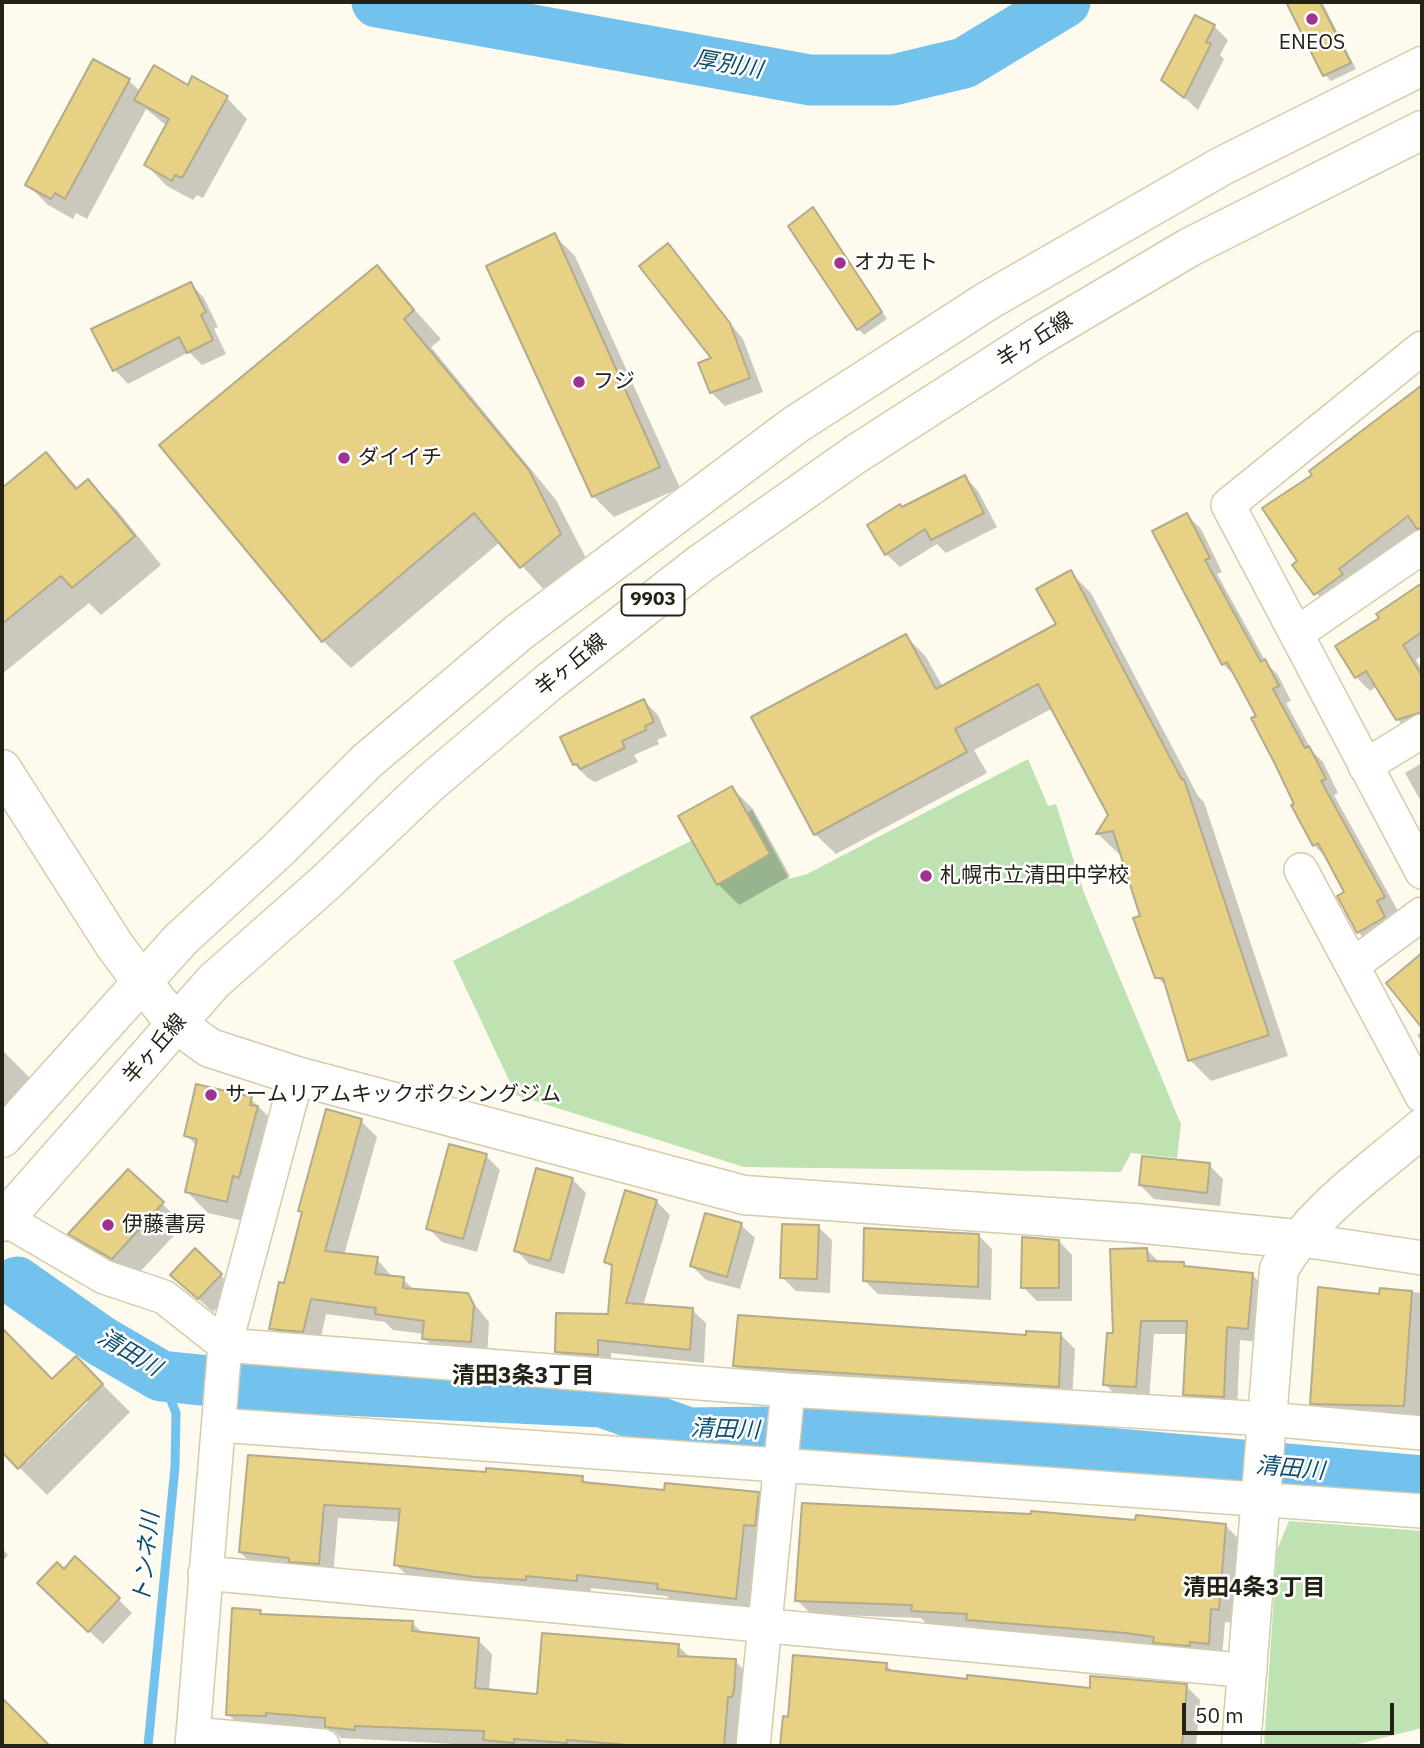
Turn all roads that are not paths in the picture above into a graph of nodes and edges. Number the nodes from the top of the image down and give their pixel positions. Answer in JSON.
{"nodes":[{"id":1,"x":1422,"y":66,"type":"edge"},
{"id":2,"x":1422,"y":130,"type":"edge"},
{"id":3,"x":1422,"y":348,"type":"edge"},
{"id":4,"x":1422,"y":547,"type":"edge"},
{"id":5,"x":1296,"y":634,"type":"junction"},
{"id":6,"x":1422,"y":732,"type":"edge"},
{"id":7,"x":1365,"y":766,"type":"junction"},
{"id":8,"x":2,"y":769,"type":"edge"},
{"id":9,"x":1301,"y":870,"type":"dead end"},
{"id":10,"x":1422,"y":872,"type":"edge"},
{"id":11,"x":1422,"y":914,"type":"edge"},
{"id":12,"x":1353,"y":965,"type":"junction"},
{"id":13,"x":142,"y":982,"type":"junction"},
{"id":14,"x":176,"y":1024,"type":"junction"},
{"id":15,"x":298,"y":1076,"type":"junction"},
{"id":16,"x":1422,"y":1096,"type":"edge"},
{"id":17,"x":1422,"y":1128,"type":"edge"},
{"id":18,"x":2,"y":1138,"type":"edge"},
{"id":19,"x":3,"y":1220,"type":"edge"},
{"id":20,"x":1296,"y":1239,"type":"junction"},
{"id":21,"x":1422,"y":1258,"type":"edge"},
{"id":22,"x":225,"y":1355,"type":"junction"},
{"id":23,"x":787,"y":1398,"type":"junction"},
{"id":24,"x":221,"y":1413,"type":"junction"},
{"id":25,"x":1266,"y":1429,"type":"junction"},
{"id":26,"x":1422,"y":1433,"type":"edge"},
{"id":27,"x":781,"y":1458,"type":"junction"},
{"id":28,"x":1262,"y":1493,"type":"junction"},
{"id":29,"x":1422,"y":1511,"type":"edge"},
{"id":30,"x":205,"y":1573,"type":"junction"},
{"id":31,"x":762,"y":1624,"type":"junction"},
{"id":32,"x":1250,"y":1671,"type":"junction"},
{"id":33,"x":193,"y":1740,"type":"edge"},
{"id":34,"x":323,"y":1746,"type":"edge"},
{"id":35,"x":753,"y":1746,"type":"edge"},
{"id":36,"x":1241,"y":1746,"type":"edge"}],
"edges":[{"from":1,"to":13,"type":"main road","number":"9903"},
{"from":2,"to":14,"type":"main road","name":"羊ヶ丘線","number":"9903"},
{"from":3,"to":5,"type":"street"},
{"from":4,"to":5,"type":"street"},
{"from":5,"to":7,"type":"street"},
{"from":6,"to":7,"type":"street"},
{"from":7,"to":10,"type":"street"},
{"from":8,"to":13,"type":"main road"},
{"from":9,"to":12,"type":"street"},
{"from":11,"to":12,"type":"street"},
{"from":12,"to":16,"type":"street"},
{"from":13,"to":14,"type":"main road"},
{"from":13,"to":18,"type":"main road","number":"9903"},
{"from":14,"to":15,"type":"main road"},
{"from":14,"to":19,"type":"main road","name":"羊ヶ丘線","number":"9903"},
{"from":15,"to":20,"type":"main road"},
{"from":15,"to":22,"type":"street"},
{"from":17,"to":20,"type":"main road"},
{"from":19,"to":22,"type":"street"},
{"from":20,"to":21,"type":"street"},
{"from":20,"to":25,"type":"main road"},
{"from":22,"to":23,"type":"street"},
{"from":22,"to":24,"type":"street"},
{"from":23,"to":25,"type":"street"},
{"from":23,"to":27,"type":"street"},
{"from":24,"to":27,"type":"street"},
{"from":24,"to":30,"type":"street"},
{"from":25,"to":26,"type":"street"},
{"from":25,"to":28,"type":"main road"},
{"from":27,"to":28,"type":"street"},
{"from":27,"to":31,"type":"street"},
{"from":28,"to":29,"type":"street"},
{"from":28,"to":32,"type":"main road"},
{"from":30,"to":31,"type":"street"},
{"from":30,"to":33,"type":"street"},
{"from":31,"to":32,"type":"street"},
{"from":31,"to":35,"type":"street"},
{"from":32,"to":36,"type":"main road"},
{"from":33,"to":34,"type":"street"}]}
